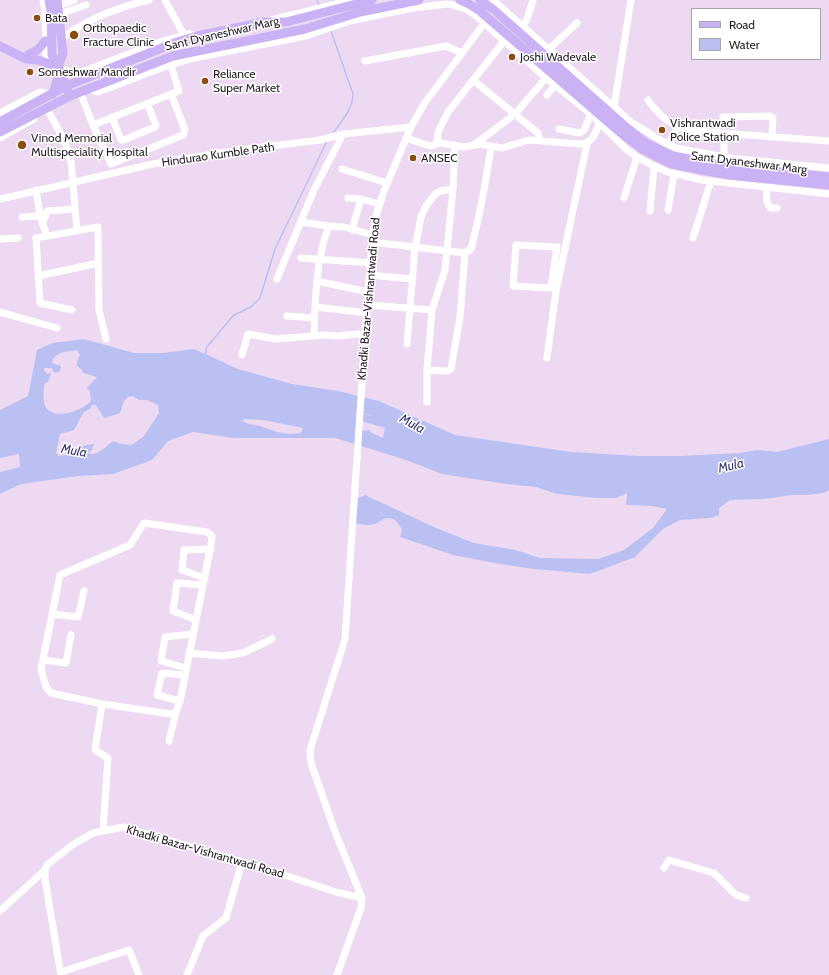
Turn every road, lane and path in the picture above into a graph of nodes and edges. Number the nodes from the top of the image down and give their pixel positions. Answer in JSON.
{"nodes":[{"id":1,"x":43,"y":0,"type":"edge"},
{"id":2,"x":49,"y":0,"type":"edge"},
{"id":3,"x":74,"y":0,"type":"edge"},
{"id":4,"x":149,"y":0,"type":"edge"},
{"id":5,"x":165,"y":0,"type":"edge"},
{"id":6,"x":352,"y":0,"type":"edge"},
{"id":7,"x":372,"y":0,"type":"edge"},
{"id":8,"x":419,"y":0,"type":"edge"},
{"id":9,"x":460,"y":0,"type":"edge"},
{"id":10,"x":480,"y":0,"type":"edge"},
{"id":11,"x":533,"y":0,"type":"edge"},
{"id":12,"x":631,"y":0,"type":"edge"},
{"id":13,"x":86,"y":5,"type":"dead end"},
{"id":14,"x":495,"y":5,"type":"edge"},
{"id":15,"x":58,"y":7,"type":"edge"},
{"id":16,"x":335,"y":14,"type":"junction"},
{"id":17,"x":318,"y":20,"type":"junction"},
{"id":18,"x":486,"y":20,"type":"junction"},
{"id":19,"x":577,"y":23,"type":"dead end"},
{"id":20,"x":523,"y":26,"type":"junction"},
{"id":21,"x":184,"y":35,"type":"junction"},
{"id":22,"x":197,"y":36,"type":"junction"},
{"id":23,"x":62,"y":38,"type":"junction"},
{"id":24,"x":0,"y":40,"type":"edge"},
{"id":25,"x":45,"y":41,"type":"junction"},
{"id":26,"x":504,"y":41,"type":"junction"},
{"id":27,"x":0,"y":46,"type":"edge"},
{"id":28,"x":549,"y":49,"type":"junction"},
{"id":29,"x":462,"y":53,"type":"junction"},
{"id":30,"x":32,"y":57,"type":"junction"},
{"id":31,"x":365,"y":61,"type":"dead end"},
{"id":32,"x":46,"y":63,"type":"junction"},
{"id":33,"x":171,"y":65,"type":"junction"},
{"id":34,"x":59,"y":69,"type":"junction"},
{"id":35,"x":546,"y":78,"type":"junction"},
{"id":36,"x":473,"y":80,"type":"junction"},
{"id":37,"x":555,"y":85,"type":"junction"},
{"id":38,"x":66,"y":86,"type":"junction"},
{"id":39,"x":84,"y":91,"type":"junction"},
{"id":40,"x":53,"y":94,"type":"junction"},
{"id":41,"x":171,"y":94,"type":"junction"},
{"id":42,"x":547,"y":95,"type":"dead end"},
{"id":43,"x":70,"y":96,"type":"junction"},
{"id":44,"x":648,"y":100,"type":"dead end"},
{"id":45,"x":147,"y":102,"type":"junction"},
{"id":46,"x":57,"y":103,"type":"junction"},
{"id":47,"x":48,"y":112,"type":"junction"},
{"id":48,"x":0,"y":113,"type":"edge"},
{"id":49,"x":516,"y":114,"type":"junction"},
{"id":50,"x":591,"y":114,"type":"junction"},
{"id":51,"x":607,"y":115,"type":"junction"},
{"id":52,"x":112,"y":117,"type":"junction"},
{"id":53,"x":723,"y":117,"type":"dead end"},
{"id":54,"x":0,"y":122,"type":"edge"},
{"id":55,"x":93,"y":125,"type":"junction"},
{"id":56,"x":411,"y":127,"type":"junction"},
{"id":57,"x":678,"y":127,"type":"junction"},
{"id":58,"x":559,"y":129,"type":"dead end"},
{"id":59,"x":0,"y":132,"type":"edge"},
{"id":60,"x":343,"y":134,"type":"junction"},
{"id":61,"x":724,"y":134,"type":"junction"},
{"id":62,"x":772,"y":136,"type":"junction"},
{"id":63,"x":0,"y":138,"type":"edge"},
{"id":64,"x":406,"y":138,"type":"junction"},
{"id":65,"x":540,"y":140,"type":"junction"},
{"id":66,"x":829,"y":141,"type":"edge"},
{"id":67,"x":437,"y":143,"type":"junction"},
{"id":68,"x":587,"y":144,"type":"junction"},
{"id":69,"x":668,"y":144,"type":"junction"},
{"id":70,"x":455,"y":145,"type":"junction"},
{"id":71,"x":474,"y":145,"type":"junction"},
{"id":72,"x":491,"y":147,"type":"junction"},
{"id":73,"x":637,"y":157,"type":"junction"},
{"id":74,"x":724,"y":157,"type":"junction"},
{"id":75,"x":654,"y":166,"type":"junction"},
{"id":76,"x":829,"y":168,"type":"edge"},
{"id":77,"x":342,"y":169,"type":"dead end"},
{"id":78,"x":674,"y":174,"type":"junction"},
{"id":79,"x":829,"y":177,"type":"edge"},
{"id":80,"x":711,"y":181,"type":"junction"},
{"id":81,"x":72,"y":182,"type":"junction"},
{"id":82,"x":387,"y":183,"type":"junction"},
{"id":83,"x":829,"y":185,"type":"edge"},
{"id":84,"x":767,"y":188,"type":"junction"},
{"id":85,"x":453,"y":189,"type":"junction"},
{"id":86,"x":36,"y":190,"type":"junction"},
{"id":87,"x":829,"y":194,"type":"edge"},
{"id":88,"x":348,"y":198,"type":"dead end"},
{"id":89,"x":624,"y":198,"type":"dead end"},
{"id":90,"x":0,"y":199,"type":"edge"},
{"id":91,"x":361,"y":199,"type":"junction"},
{"id":92,"x":379,"y":204,"type":"junction"},
{"id":93,"x":777,"y":208,"type":"dead end"},
{"id":94,"x":75,"y":209,"type":"junction"},
{"id":95,"x":668,"y":210,"type":"dead end"},
{"id":96,"x":650,"y":211,"type":"dead end"},
{"id":97,"x":22,"y":217,"type":"dead end"},
{"id":98,"x":42,"y":219,"type":"junction"},
{"id":99,"x":301,"y":222,"type":"junction"},
{"id":100,"x":329,"y":226,"type":"junction"},
{"id":101,"x":77,"y":230,"type":"junction"},
{"id":102,"x":352,"y":230,"type":"junction"},
{"id":103,"x":47,"y":236,"type":"junction"},
{"id":104,"x":18,"y":238,"type":"dead end"},
{"id":105,"x":373,"y":238,"type":"junction"},
{"id":106,"x":693,"y":238,"type":"dead end"},
{"id":107,"x":0,"y":239,"type":"edge"},
{"id":108,"x":415,"y":248,"type":"junction"},
{"id":109,"x":447,"y":252,"type":"junction"},
{"id":110,"x":465,"y":253,"type":"junction"},
{"id":111,"x":301,"y":258,"type":"dead end"},
{"id":112,"x":320,"y":260,"type":"junction"},
{"id":113,"x":99,"y":263,"type":"junction"},
{"id":114,"x":371,"y":263,"type":"junction"},
{"id":115,"x":558,"y":268,"type":"junction"},
{"id":116,"x":370,"y":275,"type":"junction"},
{"id":117,"x":38,"y":276,"type":"junction"},
{"id":118,"x":277,"y":279,"type":"dead end"},
{"id":119,"x":412,"y":280,"type":"junction"},
{"id":120,"x":317,"y":281,"type":"junction"},
{"id":121,"x":368,"y":292,"type":"junction"},
{"id":122,"x":315,"y":307,"type":"junction"},
{"id":123,"x":367,"y":309,"type":"junction"},
{"id":124,"x":409,"y":309,"type":"junction"},
{"id":125,"x":72,"y":310,"type":"dead end"},
{"id":126,"x":432,"y":310,"type":"junction"},
{"id":127,"x":0,"y":312,"type":"edge"},
{"id":128,"x":287,"y":316,"type":"dead end"},
{"id":129,"x":314,"y":318,"type":"junction"},
{"id":130,"x":57,"y":328,"type":"dead end"},
{"id":131,"x":314,"y":335,"type":"junction"},
{"id":132,"x":365,"y":335,"type":"junction"},
{"id":133,"x":106,"y":339,"type":"dead end"},
{"id":134,"x":406,"y":344,"type":"dead end"},
{"id":135,"x":242,"y":355,"type":"dead end"},
{"id":136,"x":547,"y":358,"type":"dead end"},
{"id":137,"x":427,"y":370,"type":"junction"},
{"id":138,"x":427,"y":402,"type":"dead end"},
{"id":139,"x":210,"y":549,"type":"junction"},
{"id":140,"x":204,"y":582,"type":"junction"},
{"id":141,"x":84,"y":591,"type":"dead end"},
{"id":142,"x":52,"y":614,"type":"junction"},
{"id":143,"x":196,"y":620,"type":"junction"},
{"id":144,"x":193,"y":634,"type":"junction"},
{"id":145,"x":71,"y":635,"type":"dead end"},
{"id":146,"x":272,"y":639,"type":"dead end"},
{"id":147,"x":190,"y":653,"type":"junction"},
{"id":148,"x":43,"y":660,"type":"junction"},
{"id":149,"x":186,"y":671,"type":"junction"},
{"id":150,"x":180,"y":702,"type":"junction"},
{"id":151,"x":102,"y":704,"type":"junction"},
{"id":152,"x":176,"y":712,"type":"junction"},
{"id":153,"x":169,"y":741,"type":"dead end"},
{"id":154,"x":103,"y":831,"type":"junction"},
{"id":155,"x":242,"y":862,"type":"junction"},
{"id":156,"x":664,"y":868,"type":"dead end"},
{"id":157,"x":45,"y":870,"type":"junction"},
{"id":158,"x":362,"y":898,"type":"junction"},
{"id":159,"x":746,"y":898,"type":"dead end"},
{"id":160,"x":0,"y":911,"type":"edge"},
{"id":161,"x":61,"y":973,"type":"edge"},
{"id":162,"x":139,"y":975,"type":"edge"},
{"id":163,"x":187,"y":975,"type":"edge"},
{"id":164,"x":337,"y":975,"type":"edge"}],
"edges":[{"from":1,"to":25,"type":"street"},
{"from":2,"to":34,"type":"main road"},
{"from":3,"to":15,"type":"street"},
{"from":4,"to":23,"type":"street"},
{"from":5,"to":21,"type":"street"},
{"from":6,"to":16,"type":"street"},
{"from":7,"to":16,"type":"main road"},
{"from":8,"to":16,"type":"main road"},
{"from":9,"to":18,"type":"main road","name":"Sant Dyaneshwar Marg"},
{"from":10,"to":14,"type":"main road","name":"Sant Dyaneshwar Marg"},
{"from":11,"to":20,"type":"street"},
{"from":12,"to":51,"type":"street"},
{"from":13,"to":15,"type":"street"},
{"from":14,"to":18,"type":"street","name":"Khadki Bazar-Vishrantwadi Road"},
{"from":14,"to":20,"type":"street"},
{"from":14,"to":51,"type":"main road","name":"Sant Dyaneshwar Marg"},
{"from":15,"to":23,"type":"main road"},
{"from":16,"to":17,"type":"main road"},
{"from":16,"to":17,"type":"street"},
{"from":16,"to":18,"type":"street"},
{"from":17,"to":22,"type":"main road","name":"Sant Dyaneshwar Marg"},
{"from":17,"to":33,"type":"street"},
{"from":17,"to":39,"type":"main road","name":"Sant Dyaneshwar Marg"},
{"from":18,"to":26,"type":"street"},
{"from":18,"to":29,"type":"street","name":"Khadki Bazar-Vishrantwadi Road"},
{"from":18,"to":51,"type":"main road","name":"Sant Dyaneshwar Marg"},
{"from":19,"to":28,"type":"street"},
{"from":20,"to":28,"type":"street"},
{"from":21,"to":22,"type":"street"},
{"from":21,"to":34,"type":"street"},
{"from":22,"to":38,"type":"main road","name":"Sant Dyaneshwar Marg"},
{"from":23,"to":34,"type":"main road"},
{"from":24,"to":30,"type":"main road"},
{"from":25,"to":30,"type":"main road"},
{"from":25,"to":32,"type":"street"},
{"from":26,"to":35,"type":"street"},
{"from":26,"to":36,"type":"street"},
{"from":27,"to":30,"type":"main road"},
{"from":28,"to":51,"type":"street"},
{"from":29,"to":31,"type":"street"},
{"from":29,"to":56,"type":"street","name":"Khadki Bazar-Vishrantwadi Road"},
{"from":30,"to":32,"type":"main road"},
{"from":32,"to":34,"type":"main road"},
{"from":33,"to":39,"type":"street"},
{"from":33,"to":41,"type":"street"},
{"from":34,"to":38,"type":"main road"},
{"from":34,"to":40,"type":"main road"},
{"from":35,"to":37,"type":"street"},
{"from":35,"to":49,"type":"street"},
{"from":36,"to":49,"type":"street"},
{"from":36,"to":67,"type":"street"},
{"from":37,"to":42,"type":"street"},
{"from":37,"to":50,"type":"street"},
{"from":38,"to":40,"type":"main road","name":"Sant Dyaneshwar Marg"},
{"from":38,"to":43,"type":"main road"},
{"from":39,"to":43,"type":"main road","name":"Sant Dyaneshwar Marg"},
{"from":39,"to":55,"type":"street"},
{"from":40,"to":48,"type":"street"},
{"from":40,"to":54,"type":"main road","name":"Sant Dyaneshwar Marg"},
{"from":41,"to":45,"type":"street"},
{"from":41,"to":55,"type":"street"},
{"from":43,"to":46,"type":"main road","name":"Sant Dyaneshwar Marg"},
{"from":44,"to":57,"type":"street"},
{"from":45,"to":52,"type":"street"},
{"from":45,"to":52,"type":"street"},
{"from":46,"to":47,"type":"street"},
{"from":46,"to":59,"type":"main road","name":"Sant Dyaneshwar Marg"},
{"from":47,"to":63,"type":"street"},
{"from":47,"to":81,"type":"street"},
{"from":49,"to":65,"type":"street"},
{"from":49,"to":71,"type":"street"},
{"from":50,"to":51,"type":"street"},
{"from":50,"to":58,"type":"street"},
{"from":51,"to":68,"type":"street"},
{"from":51,"to":69,"type":"street"},
{"from":51,"to":73,"type":"street"},
{"from":51,"to":79,"type":"main road","name":"Sant Dyaneshwar Marg"},
{"from":51,"to":83,"type":"main road","name":"Sant Dyaneshwar Marg"},
{"from":52,"to":55,"type":"street"},
{"from":53,"to":62,"type":"street"},
{"from":56,"to":60,"type":"street","name":"Hindurao Kumble Path"},
{"from":56,"to":64,"type":"street","name":"Khadki Bazar-Vishrantwadi Road"},
{"from":57,"to":61,"type":"street"},
{"from":57,"to":69,"type":"street"},
{"from":60,"to":81,"type":"street","name":"Hindurao Kumble Path"},
{"from":60,"to":99,"type":"street"},
{"from":61,"to":62,"type":"street"},
{"from":61,"to":74,"type":"street"},
{"from":62,"to":66,"type":"street"},
{"from":64,"to":67,"type":"street"},
{"from":64,"to":82,"type":"street","name":"Khadki Bazar-Vishrantwadi Road"},
{"from":65,"to":68,"type":"street"},
{"from":65,"to":72,"type":"street"},
{"from":67,"to":70,"type":"street"},
{"from":68,"to":115,"type":"street"},
{"from":69,"to":74,"type":"street"},
{"from":70,"to":71,"type":"street"},
{"from":70,"to":85,"type":"street"},
{"from":71,"to":72,"type":"street"},
{"from":72,"to":110,"type":"street"},
{"from":73,"to":75,"type":"street"},
{"from":73,"to":89,"type":"street"},
{"from":74,"to":76,"type":"street"},
{"from":75,"to":78,"type":"street"},
{"from":75,"to":96,"type":"street"},
{"from":77,"to":82,"type":"street"},
{"from":78,"to":80,"type":"street"},
{"from":78,"to":95,"type":"street"},
{"from":80,"to":84,"type":"street"},
{"from":80,"to":106,"type":"street"},
{"from":81,"to":86,"type":"street","name":"Hindurao Kumble Path"},
{"from":81,"to":94,"type":"street"},
{"from":82,"to":92,"type":"street","name":"Khadki Bazar-Vishrantwadi Road"},
{"from":84,"to":87,"type":"street"},
{"from":84,"to":93,"type":"street"},
{"from":85,"to":108,"type":"street"},
{"from":85,"to":109,"type":"street"},
{"from":86,"to":90,"type":"street","name":"Hindurao Kumble Path"},
{"from":86,"to":98,"type":"street"},
{"from":88,"to":91,"type":"street"},
{"from":91,"to":92,"type":"street"},
{"from":91,"to":102,"type":"street"},
{"from":92,"to":105,"type":"street","name":"Khadki Bazar-Vishrantwadi Road"},
{"from":94,"to":98,"type":"street"},
{"from":94,"to":101,"type":"street"},
{"from":97,"to":98,"type":"street"},
{"from":98,"to":103,"type":"street"},
{"from":99,"to":100,"type":"street"},
{"from":99,"to":118,"type":"street"},
{"from":100,"to":102,"type":"street"},
{"from":100,"to":112,"type":"street"},
{"from":101,"to":103,"type":"street"},
{"from":101,"to":113,"type":"street"},
{"from":102,"to":105,"type":"street"},
{"from":103,"to":117,"type":"street"},
{"from":104,"to":107,"type":"street"},
{"from":105,"to":108,"type":"street"},
{"from":105,"to":114,"type":"street","name":"Khadki Bazar-Vishrantwadi Road"},
{"from":108,"to":109,"type":"street"},
{"from":108,"to":119,"type":"street"},
{"from":109,"to":110,"type":"street"},
{"from":109,"to":126,"type":"street"},
{"from":110,"to":137,"type":"street"},
{"from":111,"to":112,"type":"street"},
{"from":112,"to":114,"type":"street"},
{"from":112,"to":120,"type":"street"},
{"from":113,"to":117,"type":"street"},
{"from":113,"to":133,"type":"street"},
{"from":114,"to":116,"type":"street","name":"Khadki Bazar-Vishrantwadi Road"},
{"from":115,"to":115,"type":"street"},
{"from":115,"to":136,"type":"street"},
{"from":116,"to":119,"type":"street"},
{"from":116,"to":121,"type":"street","name":"Khadki Bazar-Vishrantwadi Road"},
{"from":117,"to":125,"type":"street"},
{"from":119,"to":124,"type":"street"},
{"from":120,"to":121,"type":"street"},
{"from":120,"to":122,"type":"street"},
{"from":121,"to":123,"type":"street","name":"Khadki Bazar-Vishrantwadi Road"},
{"from":122,"to":123,"type":"street"},
{"from":122,"to":129,"type":"street"},
{"from":123,"to":124,"type":"street"},
{"from":123,"to":132,"type":"street","name":"Khadki Bazar-Vishrantwadi Road"},
{"from":124,"to":126,"type":"street"},
{"from":124,"to":134,"type":"street"},
{"from":126,"to":137,"type":"street"},
{"from":127,"to":130,"type":"street"},
{"from":128,"to":129,"type":"street"},
{"from":129,"to":131,"type":"street"},
{"from":131,"to":132,"type":"street"},
{"from":131,"to":135,"type":"street"},
{"from":132,"to":158,"type":"street","name":"Khadki Bazar-Vishrantwadi Road"},
{"from":137,"to":138,"type":"street"},
{"from":139,"to":140,"type":"street"},
{"from":139,"to":140,"type":"street"},
{"from":139,"to":142,"type":"street"},
{"from":140,"to":143,"type":"street"},
{"from":140,"to":143,"type":"street"},
{"from":141,"to":142,"type":"street"},
{"from":142,"to":148,"type":"street"},
{"from":143,"to":144,"type":"street"},
{"from":144,"to":147,"type":"street"},
{"from":144,"to":149,"type":"street"},
{"from":145,"to":148,"type":"street"},
{"from":146,"to":147,"type":"street"},
{"from":147,"to":149,"type":"street"},
{"from":148,"to":151,"type":"street"},
{"from":149,"to":150,"type":"street"},
{"from":149,"to":150,"type":"street"},
{"from":150,"to":152,"type":"street"},
{"from":151,"to":152,"type":"street"},
{"from":151,"to":154,"type":"street"},
{"from":152,"to":153,"type":"street"},
{"from":154,"to":155,"type":"street","name":"Khadki Bazar-Vishrantwadi Road"},
{"from":154,"to":157,"type":"street","name":"Khadki Bazar-Vishrantwadi Road"},
{"from":155,"to":158,"type":"street","name":"Khadki Bazar-Vishrantwadi Road"},
{"from":155,"to":163,"type":"street"},
{"from":156,"to":159,"type":"street"},
{"from":157,"to":160,"type":"street","name":"Khadki Bazar-Vishrantwadi Road"},
{"from":157,"to":161,"type":"street"},
{"from":158,"to":164,"type":"street"},
{"from":161,"to":162,"type":"street"}]}
